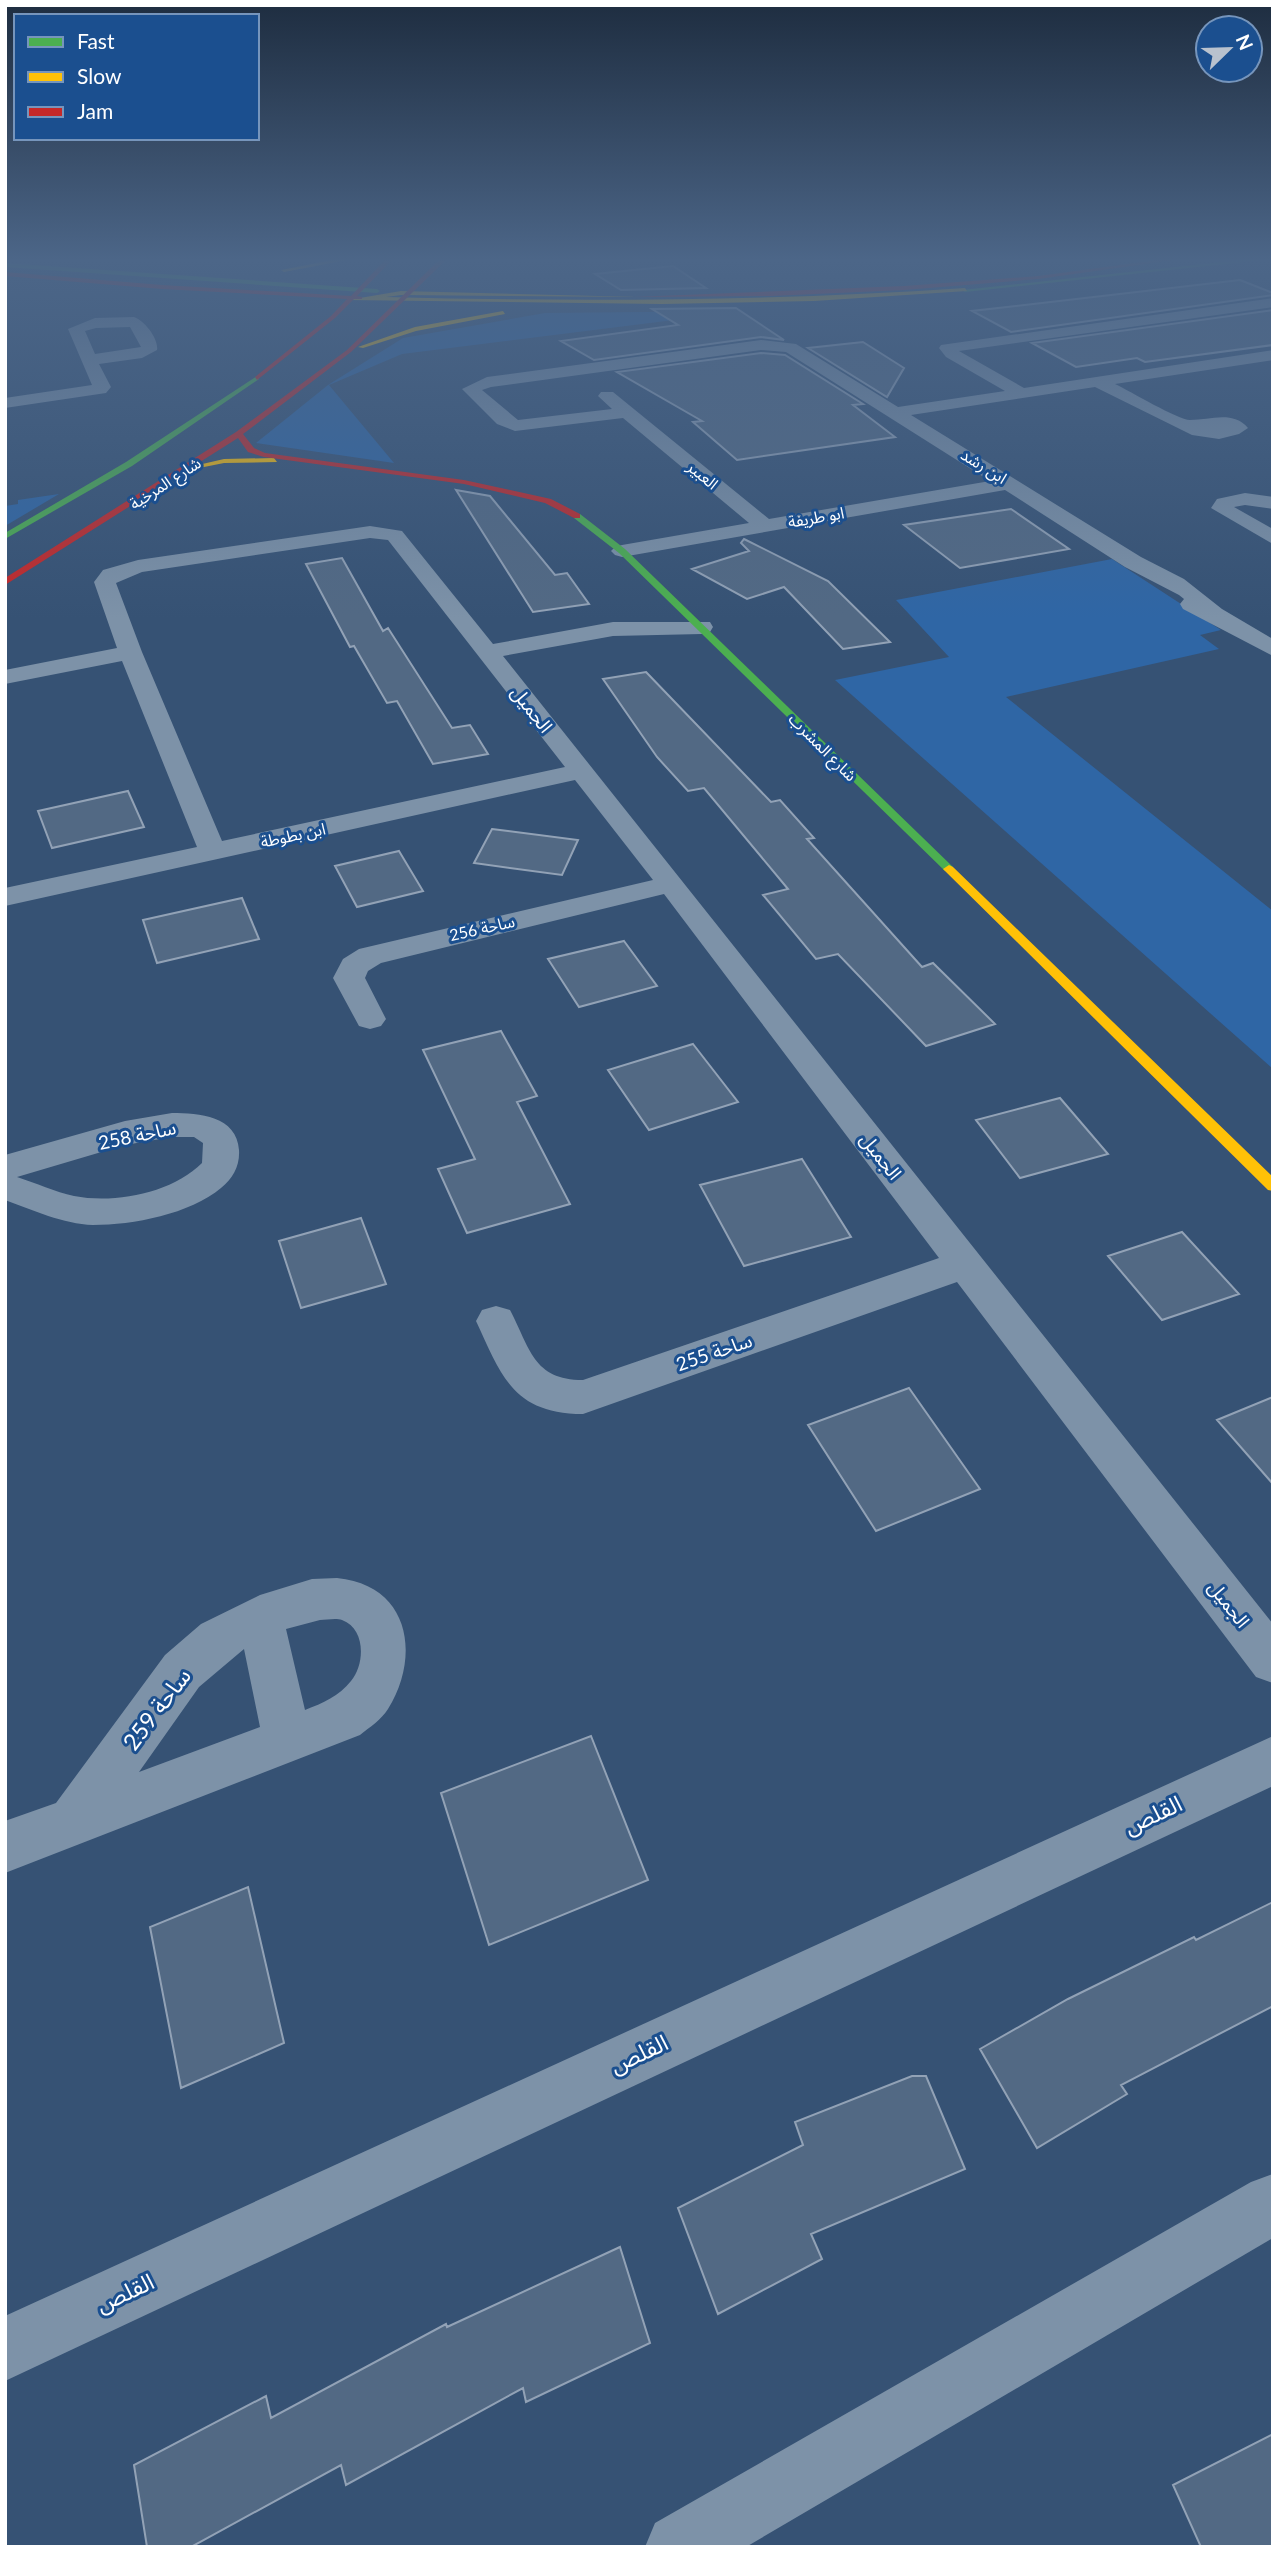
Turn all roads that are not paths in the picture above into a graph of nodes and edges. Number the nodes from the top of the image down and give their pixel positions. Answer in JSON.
{"nodes":[{"id":1,"x":98,"y":379,"type":"edge"},
{"id":2,"x":255,"y":379,"type":"edge"},
{"id":3,"x":284,"y":379,"type":"edge"},
{"id":4,"x":312,"y":379,"type":"edge"},
{"id":5,"x":509,"y":379,"type":"edge"},
{"id":6,"x":587,"y":379,"type":"edge"},
{"id":7,"x":846,"y":379,"type":"edge"},
{"id":8,"x":997,"y":379,"type":"edge"},
{"id":9,"x":1117,"y":379,"type":"edge"},
{"id":10,"x":1098,"y":382,"type":"junction"},
{"id":11,"x":1024,"y":394,"type":"junction"},
{"id":12,"x":259,"y":398,"type":"dead end"},
{"id":13,"x":5,"y":403,"type":"edge"},
{"id":14,"x":627,"y":412,"type":"junction"},
{"id":15,"x":899,"y":412,"type":"junction"},
{"id":16,"x":1185,"y":426,"type":"dead end"},
{"id":17,"x":239,"y":434,"type":"junction"},
{"id":18,"x":197,"y":441,"type":"dead end"},
{"id":19,"x":294,"y":460,"type":"junction"},
{"id":20,"x":190,"y":468,"type":"junction"},
{"id":21,"x":1011,"y":483,"type":"junction"},
{"id":22,"x":107,"y":498,"type":"dead end"},
{"id":23,"x":1273,"y":503,"type":"edge"},
{"id":24,"x":1273,"y":513,"type":"edge"},
{"id":25,"x":1240,"y":520,"type":"junction"},
{"id":26,"x":765,"y":526,"type":"junction"},
{"id":27,"x":5,"y":537,"type":"edge"},
{"id":28,"x":1273,"y":537,"type":"edge"},
{"id":29,"x":622,"y":551,"type":"junction"},
{"id":30,"x":5,"y":582,"type":"edge"},
{"id":31,"x":702,"y":627,"type":"junction"},
{"id":32,"x":1269,"y":644,"type":"edge"},
{"id":33,"x":130,"y":652,"type":"junction"},
{"id":34,"x":488,"y":652,"type":"junction"},
{"id":35,"x":5,"y":677,"type":"edge"},
{"id":36,"x":581,"y":771,"type":"junction"},
{"id":37,"x":213,"y":852,"type":"junction"},
{"id":38,"x":671,"y":884,"type":"junction"},
{"id":39,"x":5,"y":897,"type":"edge"},
{"id":40,"x":370,"y":1019,"type":"dead end"},
{"id":41,"x":5,"y":1168,"type":"edge"},
{"id":42,"x":5,"y":1186,"type":"edge"},
{"id":43,"x":1273,"y":1186,"type":"edge"},
{"id":44,"x":965,"y":1264,"type":"junction"},
{"id":45,"x":496,"y":1321,"type":"dead end"},
{"id":46,"x":260,"y":1616,"type":"junction"},
{"id":47,"x":1273,"y":1661,"type":"edge"},
{"id":48,"x":288,"y":1741,"type":"junction"},
{"id":49,"x":1273,"y":1760,"type":"edge"},
{"id":50,"x":73,"y":1822,"type":"junction"},
{"id":51,"x":5,"y":1847,"type":"edge"},
{"id":52,"x":1273,"y":2204,"type":"edge"},
{"id":53,"x":5,"y":2349,"type":"edge"},
{"id":54,"x":679,"y":2547,"type":"edge"}],
"edges":[{"from":1,"to":13,"type":"street"},
{"from":2,"to":27,"type":"main road","name":"شارع المرخية"},
{"from":3,"to":12,"type":"main road"},
{"from":4,"to":17,"type":"main road","name":"شارع المرخية"},
{"from":5,"to":14,"type":"street","name":"ابن رشد"},
{"from":6,"to":14,"type":"street","name":"العبير"},
{"from":7,"to":15,"type":"street","name":"ابن رشد"},
{"from":8,"to":11,"type":"street"},
{"from":9,"to":10,"type":"street"},
{"from":10,"to":11,"type":"street"},
{"from":10,"to":16,"type":"street"},
{"from":11,"to":15,"type":"street"},
{"from":14,"to":26,"type":"street","name":"العبير"},
{"from":15,"to":21,"type":"street","name":"ابن رشد"},
{"from":17,"to":19,"type":"main road","name":"شارع المشرب"},
{"from":17,"to":20,"type":"main road","name":"شارع المرخية"},
{"from":18,"to":22,"type":"main road"},
{"from":19,"to":20,"type":"main road","name":"شارع المشرب"},
{"from":19,"to":29,"type":"main road","name":"شارع المشرب"},
{"from":20,"to":30,"type":"main road","name":"شارع المرخية"},
{"from":21,"to":26,"type":"street","name":"ابو طريفة"},
{"from":21,"to":32,"type":"street","name":"ابن رشد"},
{"from":23,"to":25,"type":"street"},
{"from":24,"to":25,"type":"street"},
{"from":25,"to":28,"type":"street"},
{"from":26,"to":29,"type":"street","name":"ابو طريفة"},
{"from":29,"to":31,"type":"main road","name":"شارع المشرب"},
{"from":31,"to":34,"type":"street"},
{"from":31,"to":43,"type":"main road","name":"شارع المشرب"},
{"from":33,"to":34,"type":"street","name":"الجميل"},
{"from":33,"to":35,"type":"street"},
{"from":33,"to":37,"type":"street","name":"الجميل"},
{"from":34,"to":36,"type":"street","name":"الجميل"},
{"from":36,"to":37,"type":"street","name":"ابن بطوطة"},
{"from":36,"to":38,"type":"street","name":"الجميل"},
{"from":37,"to":39,"type":"street","name":"ابن بطوطة"},
{"from":38,"to":40,"type":"street","name":"ساحة 256"},
{"from":38,"to":44,"type":"street","name":"الجميل"},
{"from":41,"to":42,"type":"street","name":"ساحة 258"},
{"from":44,"to":45,"type":"street","name":"ساحة 255"},
{"from":44,"to":47,"type":"street","name":"الجميل"},
{"from":46,"to":48,"type":"street"},
{"from":46,"to":48,"type":"street","name":"ساحة 259"},
{"from":46,"to":50,"type":"street","name":"ساحة 259"},
{"from":48,"to":50,"type":"street","name":"ساحة 259"},
{"from":49,"to":53,"type":"street","name":"القلص"},
{"from":50,"to":51,"type":"street","name":"ساحة 259"},
{"from":52,"to":54,"type":"street"}]}
